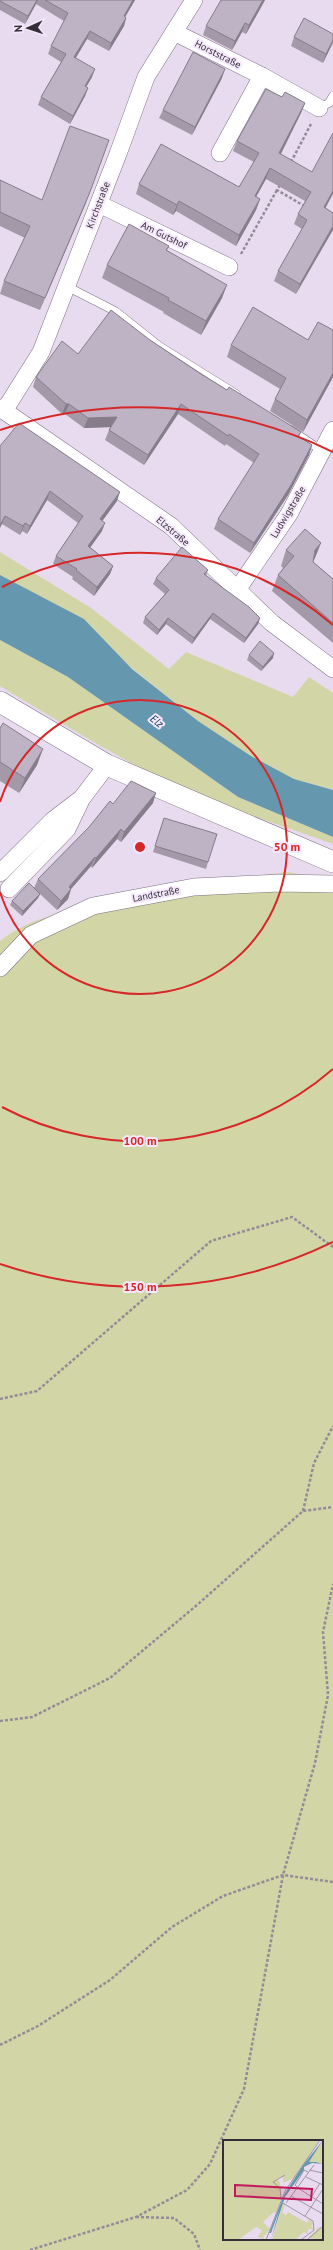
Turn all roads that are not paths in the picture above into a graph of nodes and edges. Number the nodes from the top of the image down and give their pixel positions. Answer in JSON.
{"nodes":[{"id":1,"x":194,"y":0,"type":"edge"},
{"id":2,"x":174,"y":32,"type":"junction"},
{"id":3,"x":262,"y":76,"type":"junction"},
{"id":4,"x":333,"y":96,"type":"edge"},
{"id":5,"x":319,"y":108,"type":"joint"},
{"id":6,"x":220,"y":154,"type":"dead end"},
{"id":7,"x":99,"y":204,"type":"junction"},
{"id":8,"x":229,"y":267,"type":"road end"},
{"id":9,"x":66,"y":286,"type":"junction"},
{"id":10,"x":245,"y":400,"type":"edge"},
{"id":11,"x":1,"y":412,"type":"edge"},
{"id":12,"x":284,"y":425,"type":"edge"},
{"id":13,"x":333,"y":430,"type":"edge"},
{"id":14,"x":322,"y":451,"type":"junction"},
{"id":15,"x":237,"y":590,"type":"junction"},
{"id":16,"x":333,"y":669,"type":"edge"},
{"id":17,"x":0,"y":702,"type":"edge"},
{"id":18,"x":107,"y":765,"type":"junction"},
{"id":19,"x":82,"y":798,"type":"junction"},
{"id":20,"x":333,"y":862,"type":"edge"},
{"id":21,"x":0,"y":873,"type":"edge"},
{"id":22,"x":333,"y":884,"type":"edge"},
{"id":23,"x":9,"y":889,"type":"dead end"},
{"id":24,"x":0,"y":968,"type":"edge"}],
"edges":[{"from":1,"to":2,"type":"street","name":"Kirchstraße"},
{"from":2,"to":3,"type":"street","name":"Horststraße"},
{"from":2,"to":7,"type":"street","name":"Kirchstraße"},
{"from":3,"to":5,"type":"street","name":"Horststraße"},
{"from":3,"to":6,"type":"street"},
{"from":4,"to":5,"type":"lane"},
{"from":7,"to":8,"type":"street","name":"Am Gutshof"},
{"from":7,"to":9,"type":"street","name":"Kirchstraße"},
{"from":9,"to":10,"type":"lane"},
{"from":9,"to":11,"type":"street","name":"Kirchstraße"},
{"from":11,"to":15,"type":"street","name":"Elzstraße"},
{"from":12,"to":14,"type":"lane"},
{"from":13,"to":14,"type":"street","name":"Ludwigstraße"},
{"from":14,"to":15,"type":"street","name":"Ludwigstraße"},
{"from":15,"to":16,"type":"street","name":"Elzstraße"},
{"from":17,"to":18,"type":"street"},
{"from":18,"to":19,"type":"street"},
{"from":18,"to":20,"type":"street"},
{"from":19,"to":21,"type":"street"},
{"from":19,"to":23,"type":"street"},
{"from":22,"to":24,"type":"street","name":"Landstraße"}]}
